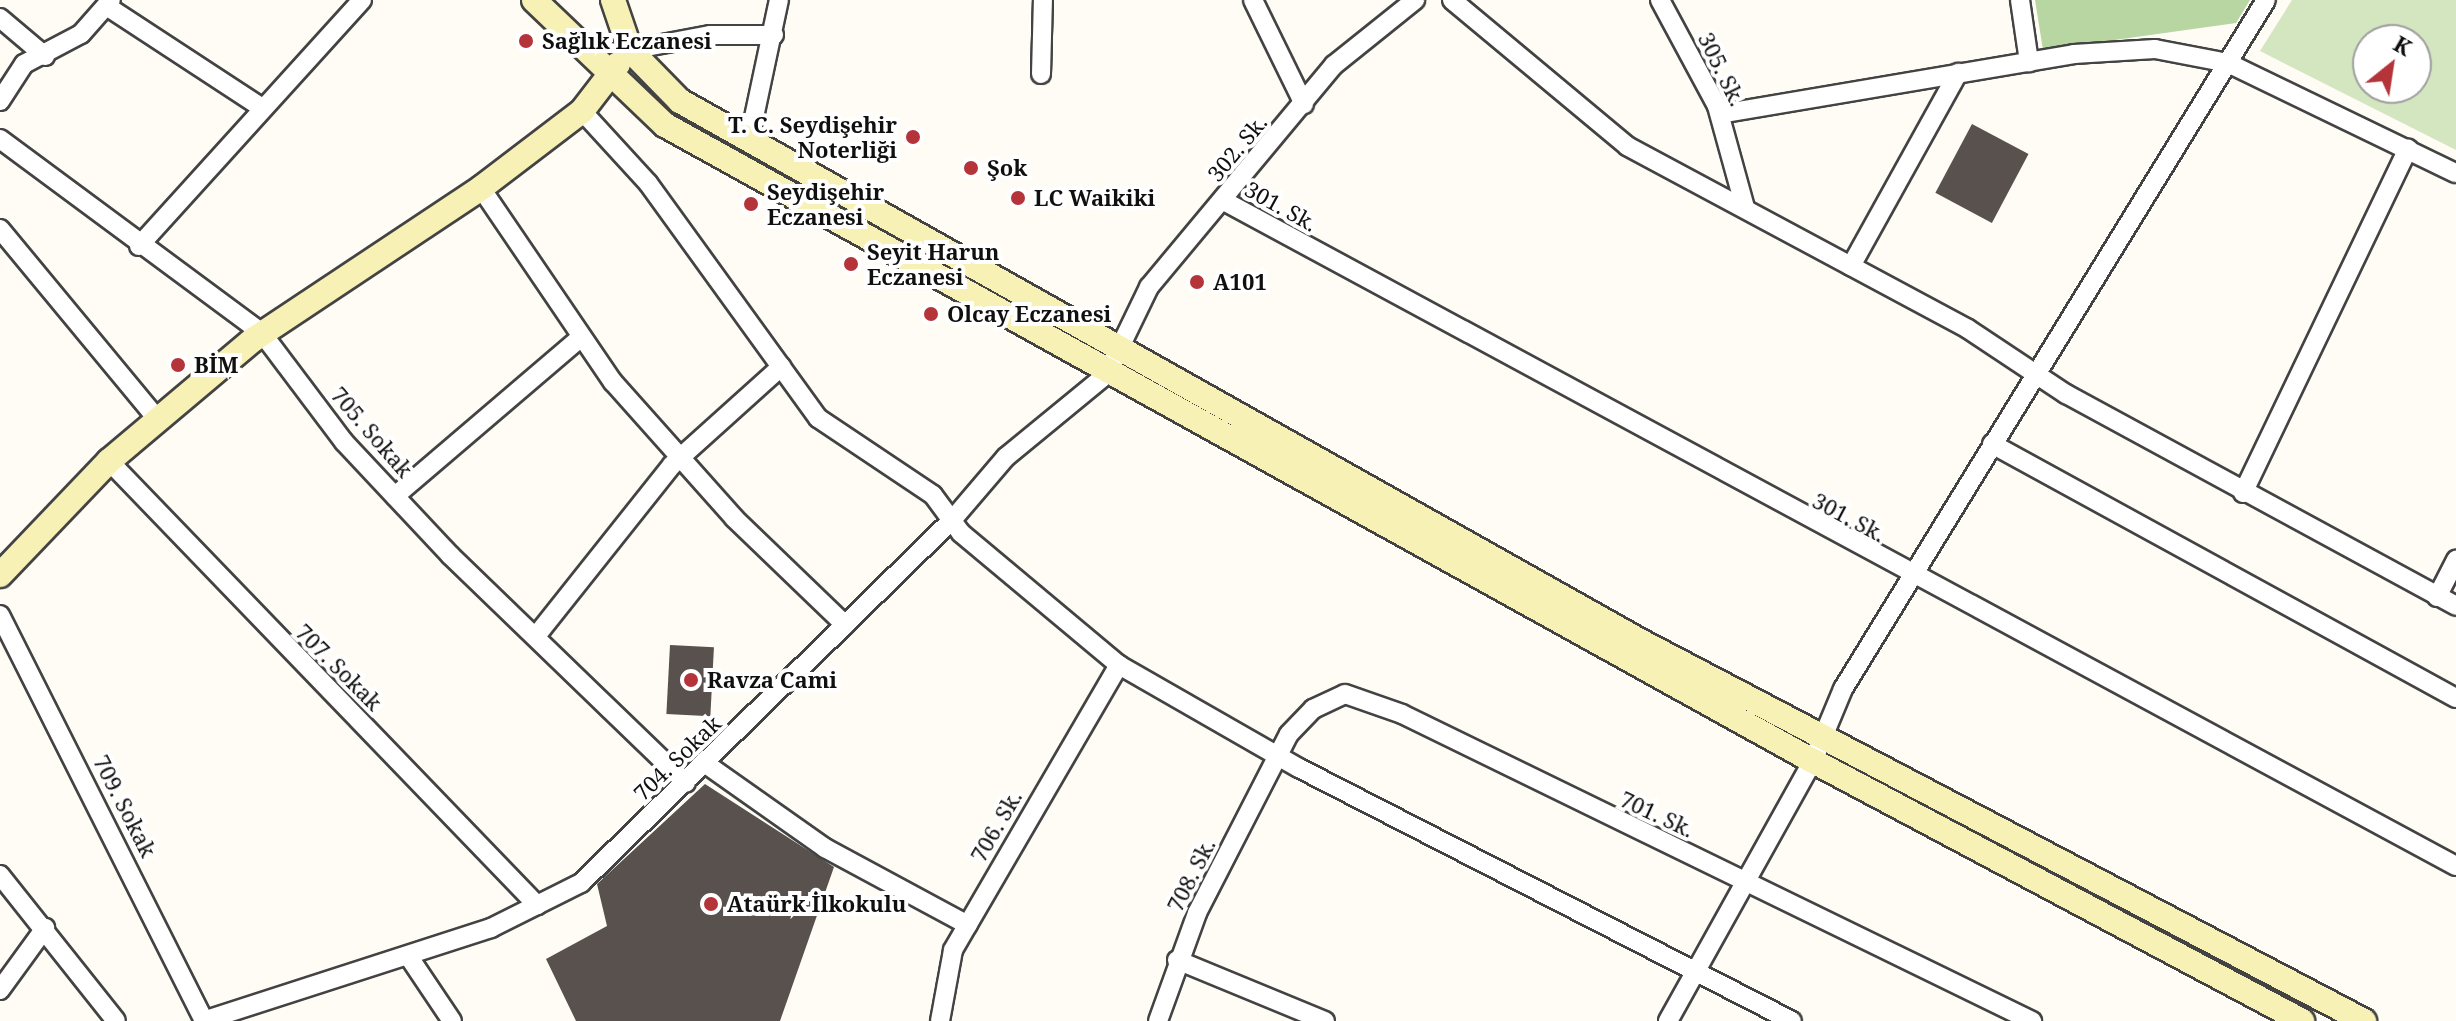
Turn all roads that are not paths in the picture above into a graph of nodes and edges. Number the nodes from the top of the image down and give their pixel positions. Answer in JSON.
{"nodes":[{"id":1,"x":362,"y":0,"type":"edge"},
{"id":2,"x":613,"y":0,"type":"edge"},
{"id":3,"x":779,"y":0,"type":"edge"},
{"id":4,"x":1043,"y":0,"type":"edge"},
{"id":5,"x":1253,"y":0,"type":"edge"},
{"id":6,"x":1415,"y":0,"type":"edge"},
{"id":7,"x":1452,"y":0,"type":"edge"},
{"id":8,"x":1660,"y":0,"type":"edge"},
{"id":9,"x":2020,"y":0,"type":"edge"},
{"id":10,"x":2266,"y":0,"type":"edge"},
{"id":11,"x":538,"y":2,"type":"edge"},
{"id":12,"x":109,"y":4,"type":"edge"},
{"id":13,"x":0,"y":18,"type":"edge"},
{"id":14,"x":774,"y":35,"type":"junction"},
{"id":15,"x":630,"y":50,"type":"junction"},
{"id":16,"x":45,"y":56,"type":"junction"},
{"id":17,"x":2029,"y":62,"type":"junction"},
{"id":18,"x":2228,"y":63,"type":"junction"},
{"id":19,"x":1958,"y":73,"type":"junction"},
{"id":20,"x":609,"y":74,"type":"junction"},
{"id":21,"x":1041,"y":74,"type":"dead end"},
{"id":22,"x":0,"y":101,"type":"edge"},
{"id":23,"x":1304,"y":104,"type":"junction"},
{"id":24,"x":261,"y":107,"type":"junction"},
{"id":25,"x":582,"y":111,"type":"junction"},
{"id":26,"x":1720,"y":114,"type":"junction"},
{"id":27,"x":750,"y":136,"type":"junction"},
{"id":28,"x":0,"y":139,"type":"edge"},
{"id":29,"x":2408,"y":149,"type":"junction"},
{"id":30,"x":2456,"y":173,"type":"edge"},
{"id":31,"x":481,"y":188,"type":"junction"},
{"id":32,"x":1224,"y":201,"type":"junction"},
{"id":33,"x":1745,"y":208,"type":"junction"},
{"id":34,"x":0,"y":229,"type":"edge"},
{"id":35,"x":139,"y":246,"type":"junction"},
{"id":36,"x":1851,"y":266,"type":"junction"},
{"id":37,"x":262,"y":333,"type":"junction"},
{"id":38,"x":581,"y":337,"type":"junction"},
{"id":39,"x":1123,"y":348,"type":"junction"},
{"id":40,"x":781,"y":367,"type":"junction"},
{"id":41,"x":2036,"y":372,"type":"junction"},
{"id":42,"x":1107,"y":374,"type":"junction"},
{"id":43,"x":158,"y":420,"type":"junction"},
{"id":44,"x":1992,"y":444,"type":"junction"},
{"id":45,"x":683,"y":456,"type":"junction"},
{"id":46,"x":109,"y":461,"type":"junction"},
{"id":47,"x":2243,"y":493,"type":"junction"},
{"id":48,"x":395,"y":496,"type":"junction"},
{"id":49,"x":953,"y":519,"type":"junction"},
{"id":50,"x":2456,"y":560,"type":"edge"},
{"id":51,"x":2,"y":564,"type":"edge"},
{"id":52,"x":1915,"y":579,"type":"junction"},
{"id":53,"x":2437,"y":597,"type":"junction"},
{"id":54,"x":2456,"y":606,"type":"edge"},
{"id":55,"x":0,"y":615,"type":"edge"},
{"id":56,"x":845,"y":625,"type":"junction"},
{"id":57,"x":536,"y":636,"type":"junction"},
{"id":58,"x":1119,"y":665,"type":"junction"},
{"id":59,"x":2456,"y":698,"type":"edge"},
{"id":60,"x":1820,"y":736,"type":"junction"},
{"id":61,"x":1278,"y":756,"type":"junction"},
{"id":62,"x":1813,"y":761,"type":"junction"},
{"id":63,"x":706,"y":764,"type":"junction"},
{"id":64,"x":686,"y":783,"type":"junction"},
{"id":65,"x":2456,"y":866,"type":"edge"},
{"id":66,"x":0,"y":875,"type":"edge"},
{"id":67,"x":1742,"y":883,"type":"junction"},
{"id":68,"x":537,"y":905,"type":"junction"},
{"id":69,"x":968,"y":925,"type":"junction"},
{"id":70,"x":45,"y":928,"type":"junction"},
{"id":71,"x":409,"y":957,"type":"junction"},
{"id":72,"x":1177,"y":960,"type":"junction"},
{"id":73,"x":1695,"y":971,"type":"junction"},
{"id":74,"x":0,"y":990,"type":"edge"},
{"id":75,"x":264,"y":1012,"type":"edge"},
{"id":76,"x":116,"y":1021,"type":"edge"},
{"id":77,"x":203,"y":1021,"type":"edge"},
{"id":78,"x":452,"y":1021,"type":"edge"},
{"id":79,"x":940,"y":1021,"type":"edge"},
{"id":80,"x":1158,"y":1021,"type":"edge"},
{"id":81,"x":1325,"y":1021,"type":"edge"},
{"id":82,"x":1668,"y":1021,"type":"edge"},
{"id":83,"x":1792,"y":1021,"type":"edge"},
{"id":84,"x":2032,"y":1021,"type":"edge"},
{"id":85,"x":2302,"y":1021,"type":"edge"},
{"id":86,"x":2364,"y":1021,"type":"edge"}],
"edges":[{"from":1,"to":24,"type":"street"},
{"from":2,"to":15,"type":"main road"},
{"from":3,"to":14,"type":"street"},
{"from":4,"to":21,"type":"street"},
{"from":5,"to":23,"type":"street"},
{"from":6,"to":23,"type":"street","name":"302. Sk."},
{"from":7,"to":33,"type":"street"},
{"from":8,"to":26,"type":"street","name":"305. Sk."},
{"from":9,"to":17,"type":"street"},
{"from":10,"to":18,"type":"street"},
{"from":11,"to":20,"type":"main road"},
{"from":12,"to":16,"type":"street"},
{"from":12,"to":24,"type":"street"},
{"from":13,"to":16,"type":"street"},
{"from":14,"to":15,"type":"street"},
{"from":14,"to":27,"type":"street"},
{"from":15,"to":20,"type":"main road"},
{"from":15,"to":27,"type":"main road"},
{"from":16,"to":22,"type":"street"},
{"from":17,"to":18,"type":"street"},
{"from":17,"to":19,"type":"street"},
{"from":18,"to":29,"type":"street"},
{"from":18,"to":41,"type":"street"},
{"from":19,"to":26,"type":"street"},
{"from":19,"to":36,"type":"street"},
{"from":20,"to":25,"type":"main road"},
{"from":20,"to":42,"type":"main road"},
{"from":23,"to":32,"type":"street","name":"302. Sk."},
{"from":24,"to":35,"type":"street"},
{"from":25,"to":31,"type":"main road"},
{"from":25,"to":40,"type":"street"},
{"from":26,"to":33,"type":"street","name":"305. Sk."},
{"from":27,"to":39,"type":"main road"},
{"from":28,"to":35,"type":"street","name":"705. Sokak"},
{"from":29,"to":30,"type":"street"},
{"from":29,"to":47,"type":"street"},
{"from":31,"to":37,"type":"main road"},
{"from":31,"to":38,"type":"street"},
{"from":32,"to":39,"type":"street","name":"302. Sk."},
{"from":32,"to":52,"type":"street","name":"301. Sk."},
{"from":33,"to":36,"type":"street"},
{"from":34,"to":43,"type":"street"},
{"from":35,"to":37,"type":"street","name":"705. Sokak"},
{"from":36,"to":41,"type":"street"},
{"from":37,"to":43,"type":"main road"},
{"from":37,"to":48,"type":"street","name":"705. Sokak"},
{"from":38,"to":45,"type":"street"},
{"from":38,"to":48,"type":"street"},
{"from":39,"to":42,"type":"street","name":"704. Sokak"},
{"from":39,"to":60,"type":"main road"},
{"from":40,"to":45,"type":"street"},
{"from":40,"to":49,"type":"street"},
{"from":41,"to":44,"type":"street"},
{"from":41,"to":47,"type":"street"},
{"from":42,"to":49,"type":"street","name":"704. Sokak"},
{"from":42,"to":62,"type":"main road"},
{"from":43,"to":46,"type":"main road"},
{"from":44,"to":52,"type":"street"},
{"from":44,"to":59,"type":"street"},
{"from":45,"to":56,"type":"street"},
{"from":45,"to":57,"type":"street"},
{"from":46,"to":51,"type":"main road"},
{"from":46,"to":68,"type":"street","name":"707. Sokak"},
{"from":47,"to":53,"type":"street"},
{"from":48,"to":57,"type":"street","name":"705. Sokak"},
{"from":49,"to":56,"type":"street","name":"704. Sokak"},
{"from":49,"to":58,"type":"street"},
{"from":50,"to":53,"type":"street"},
{"from":52,"to":60,"type":"street"},
{"from":52,"to":65,"type":"street","name":"301. Sk."},
{"from":53,"to":54,"type":"street"},
{"from":55,"to":77,"type":"street","name":"709. Sokak"},
{"from":56,"to":63,"type":"street","name":"704. Sokak"},
{"from":57,"to":64,"type":"street","name":"705. Sokak"},
{"from":58,"to":61,"type":"street"},
{"from":58,"to":69,"type":"street","name":"706. Sk."},
{"from":60,"to":62,"type":"street"},
{"from":60,"to":86,"type":"main road"},
{"from":61,"to":67,"type":"street","name":"701. Sk."},
{"from":61,"to":72,"type":"street","name":"708. Sk."},
{"from":61,"to":73,"type":"street"},
{"from":62,"to":67,"type":"street"},
{"from":62,"to":85,"type":"main road"},
{"from":63,"to":64,"type":"street","name":"704. Sokak"},
{"from":63,"to":69,"type":"street"},
{"from":64,"to":68,"type":"street","name":"704. Sokak"},
{"from":66,"to":70,"type":"street"},
{"from":67,"to":73,"type":"street"},
{"from":67,"to":84,"type":"street","name":"701. Sk."},
{"from":68,"to":71,"type":"street","name":"704. Sokak"},
{"from":69,"to":79,"type":"street","name":"706. Sk."},
{"from":70,"to":74,"type":"street"},
{"from":70,"to":76,"type":"street"},
{"from":71,"to":75,"type":"street","name":"704. Sokak"},
{"from":71,"to":78,"type":"street"},
{"from":72,"to":80,"type":"street","name":"708. Sk."},
{"from":72,"to":81,"type":"street"},
{"from":73,"to":82,"type":"street"},
{"from":73,"to":83,"type":"street"},
{"from":75,"to":77,"type":"street","name":"704. Sokak"}]}
